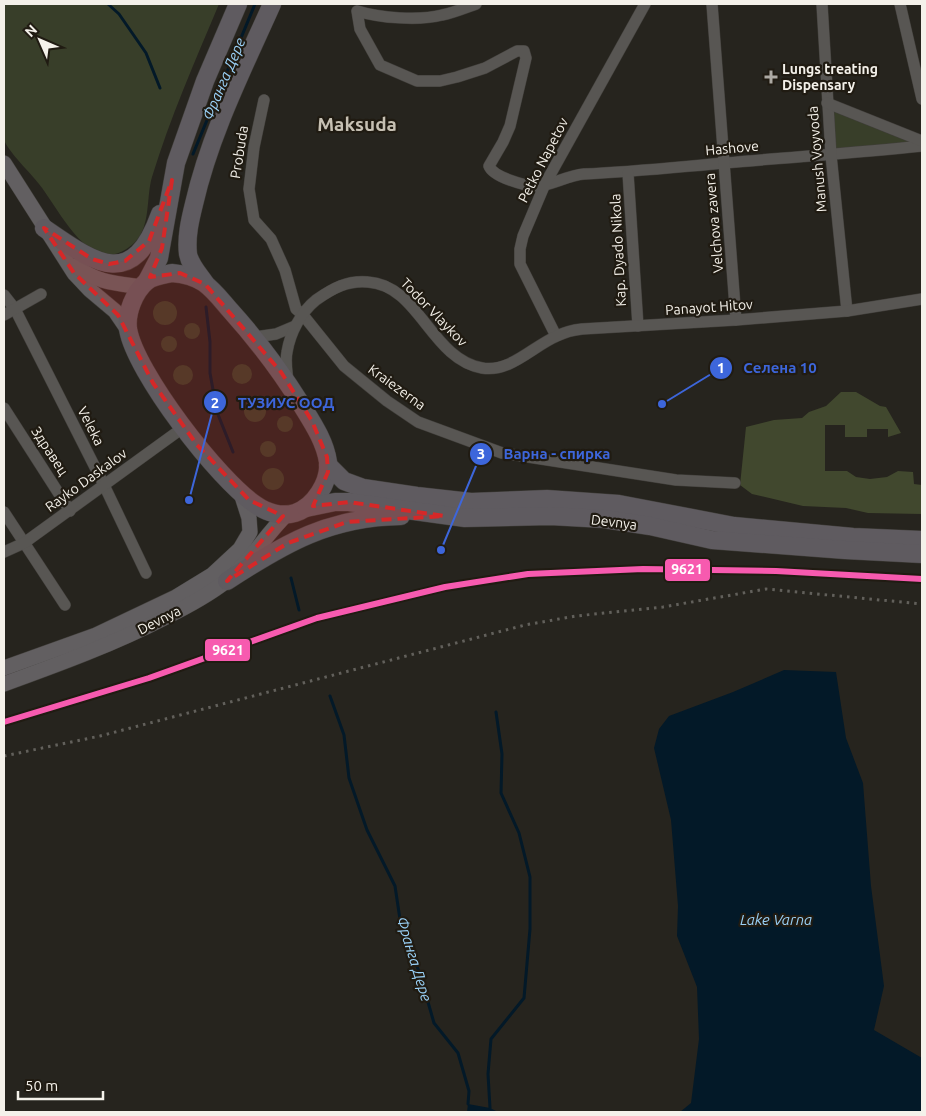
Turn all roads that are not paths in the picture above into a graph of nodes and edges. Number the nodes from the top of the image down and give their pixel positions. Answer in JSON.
{"nodes":[{"id":1,"x":238,"y":4,"type":"edge"},
{"id":2,"x":272,"y":4,"type":"edge"},
{"id":3,"x":476,"y":4,"type":"edge"},
{"id":4,"x":645,"y":4,"type":"edge"},
{"id":5,"x":712,"y":4,"type":"edge"},
{"id":6,"x":822,"y":4,"type":"edge"},
{"id":7,"x":900,"y":4,"type":"edge"},
{"id":8,"x":922,"y":99,"type":"edge"},
{"id":9,"x":264,"y":100,"type":"dead end"},
{"id":10,"x":827,"y":103,"type":"junction"},
{"id":11,"x":922,"y":140,"type":"edge"},
{"id":12,"x":922,"y":146,"type":"edge"},
{"id":13,"x":832,"y":155,"type":"junction"},
{"id":14,"x":4,"y":163,"type":"edge"},
{"id":15,"x":724,"y":163,"type":"junction"},
{"id":16,"x":628,"y":173,"type":"junction"},
{"id":17,"x":172,"y":180,"type":"junction"},
{"id":18,"x":545,"y":184,"type":"junction"},
{"id":19,"x":44,"y":228,"type":"junction"},
{"id":20,"x":65,"y":260,"type":"junction"},
{"id":21,"x":144,"y":284,"type":"junction"},
{"id":22,"x":206,"y":284,"type":"junction"},
{"id":23,"x":41,"y":294,"type":"dead end"},
{"id":24,"x":4,"y":295,"type":"edge"},
{"id":25,"x":922,"y":299,"type":"edge"},
{"id":26,"x":15,"y":309,"type":"junction"},
{"id":27,"x":847,"y":311,"type":"junction"},
{"id":28,"x":4,"y":315,"type":"edge"},
{"id":29,"x":303,"y":315,"type":"junction"},
{"id":30,"x":736,"y":320,"type":"junction"},
{"id":31,"x":295,"y":326,"type":"junction"},
{"id":32,"x":638,"y":326,"type":"junction"},
{"id":33,"x":128,"y":330,"type":"junction"},
{"id":34,"x":556,"y":336,"type":"junction"},
{"id":35,"x":255,"y":337,"type":"junction"},
{"id":36,"x":506,"y":366,"type":"joint"},
{"id":37,"x":288,"y":383,"type":"junction"},
{"id":38,"x":4,"y":408,"type":"edge"},
{"id":39,"x":184,"y":427,"type":"junction"},
{"id":40,"x":328,"y":465,"type":"junction"},
{"id":41,"x":735,"y":483,"type":"dead end"},
{"id":42,"x":104,"y":486,"type":"junction"},
{"id":43,"x":241,"y":493,"type":"junction"},
{"id":44,"x":306,"y":508,"type":"junction"},
{"id":45,"x":70,"y":511,"type":"junction"},
{"id":46,"x":4,"y":512,"type":"edge"},
{"id":47,"x":287,"y":514,"type":"junction"},
{"id":48,"x":444,"y":516,"type":"junction"},
{"id":49,"x":922,"y":540,"type":"edge"},
{"id":50,"x":24,"y":544,"type":"junction"},
{"id":51,"x":4,"y":552,"type":"edge"},
{"id":52,"x":922,"y":554,"type":"edge"},
{"id":53,"x":146,"y":573,"type":"dead end"},
{"id":54,"x":227,"y":581,"type":"junction"},
{"id":55,"x":65,"y":605,"type":"dead end"},
{"id":56,"x":4,"y":668,"type":"edge"},
{"id":57,"x":4,"y":684,"type":"edge"}],
"edges":[{"from":1,"to":17,"type":"highway"},
{"from":2,"to":22,"type":"highway"},
{"from":3,"to":18,"type":"street"},
{"from":4,"to":18,"type":"street","name":"Petko Napetov"},
{"from":5,"to":15,"type":"street","name":"Velchova zavera"},
{"from":6,"to":10,"type":"street","name":"Manush Voyvoda"},
{"from":7,"to":8,"type":"street"},
{"from":9,"to":29,"type":"street","name":"Probuda"},
{"from":10,"to":11,"type":"street"},
{"from":10,"to":13,"type":"street","name":"Manush Voyvoda"},
{"from":12,"to":13,"type":"street","name":"Hashove"},
{"from":13,"to":15,"type":"street","name":"Hashove"},
{"from":13,"to":27,"type":"street","name":"Manush Voyvoda"},
{"from":14,"to":19,"type":"main road"},
{"from":15,"to":16,"type":"street","name":"Hashove"},
{"from":15,"to":30,"type":"street","name":"Velchova zavera"},
{"from":16,"to":18,"type":"street","name":"Hashove"},
{"from":16,"to":32,"type":"street","name":"Kap. Dyado Nikola"},
{"from":17,"to":19,"type":"highway"},
{"from":17,"to":21,"type":"highway"},
{"from":18,"to":34,"type":"street","name":"Petko Napetov"},
{"from":19,"to":20,"type":"main road"},
{"from":20,"to":21,"type":"main road"},
{"from":20,"to":33,"type":"main road"},
{"from":21,"to":22,"type":"highway"},
{"from":21,"to":33,"type":"highway"},
{"from":22,"to":35,"type":"highway"},
{"from":23,"to":26,"type":"street"},
{"from":24,"to":26,"type":"street","name":"Veleka"},
{"from":25,"to":27,"type":"street","name":"Panayot Hitov"},
{"from":26,"to":28,"type":"street"},
{"from":26,"to":42,"type":"street","name":"Veleka"},
{"from":27,"to":30,"type":"street","name":"Panayot Hitov"},
{"from":29,"to":31,"type":"street","name":"Todor Vlaykov"},
{"from":29,"to":36,"type":"street","name":"Todor Vlaykov"},
{"from":29,"to":41,"type":"street","name":"Kraiezerna"},
{"from":30,"to":32,"type":"street","name":"Panayot Hitov"},
{"from":31,"to":35,"type":"street"},
{"from":31,"to":37,"type":"street","name":"Todor Vlaykov"},
{"from":32,"to":34,"type":"street","name":"Panayot Hitov"},
{"from":33,"to":39,"type":"highway"},
{"from":34,"to":36,"type":"street","name":"Panayot Hitov"},
{"from":35,"to":37,"type":"highway"},
{"from":37,"to":40,"type":"highway"},
{"from":38,"to":45,"type":"street","name":"Здравец"},
{"from":39,"to":42,"type":"street","name":"Rayko Daskalov"},
{"from":39,"to":43,"type":"highway"},
{"from":40,"to":44,"type":"highway"},
{"from":40,"to":49,"type":"highway","name":"Devnya"},
{"from":42,"to":45,"type":"street","name":"Rayko Daskalov"},
{"from":42,"to":53,"type":"street","name":"Veleka"},
{"from":43,"to":47,"type":"highway"},
{"from":43,"to":56,"type":"main road","name":"Devnya"},
{"from":44,"to":47,"type":"highway","name":"Devnya"},
{"from":44,"to":48,"type":"highway","name":"Devnya"},
{"from":45,"to":50,"type":"street","name":"Rayko Daskalov"},
{"from":46,"to":50,"type":"street"},
{"from":47,"to":54,"type":"main road","name":"Devnya"},
{"from":48,"to":52,"type":"highway","name":"Devnya"},
{"from":48,"to":54,"type":"highway"},
{"from":50,"to":51,"type":"street","name":"Rayko Daskalov"},
{"from":50,"to":55,"type":"street"},
{"from":54,"to":57,"type":"main road","name":"Devnya"}]}
